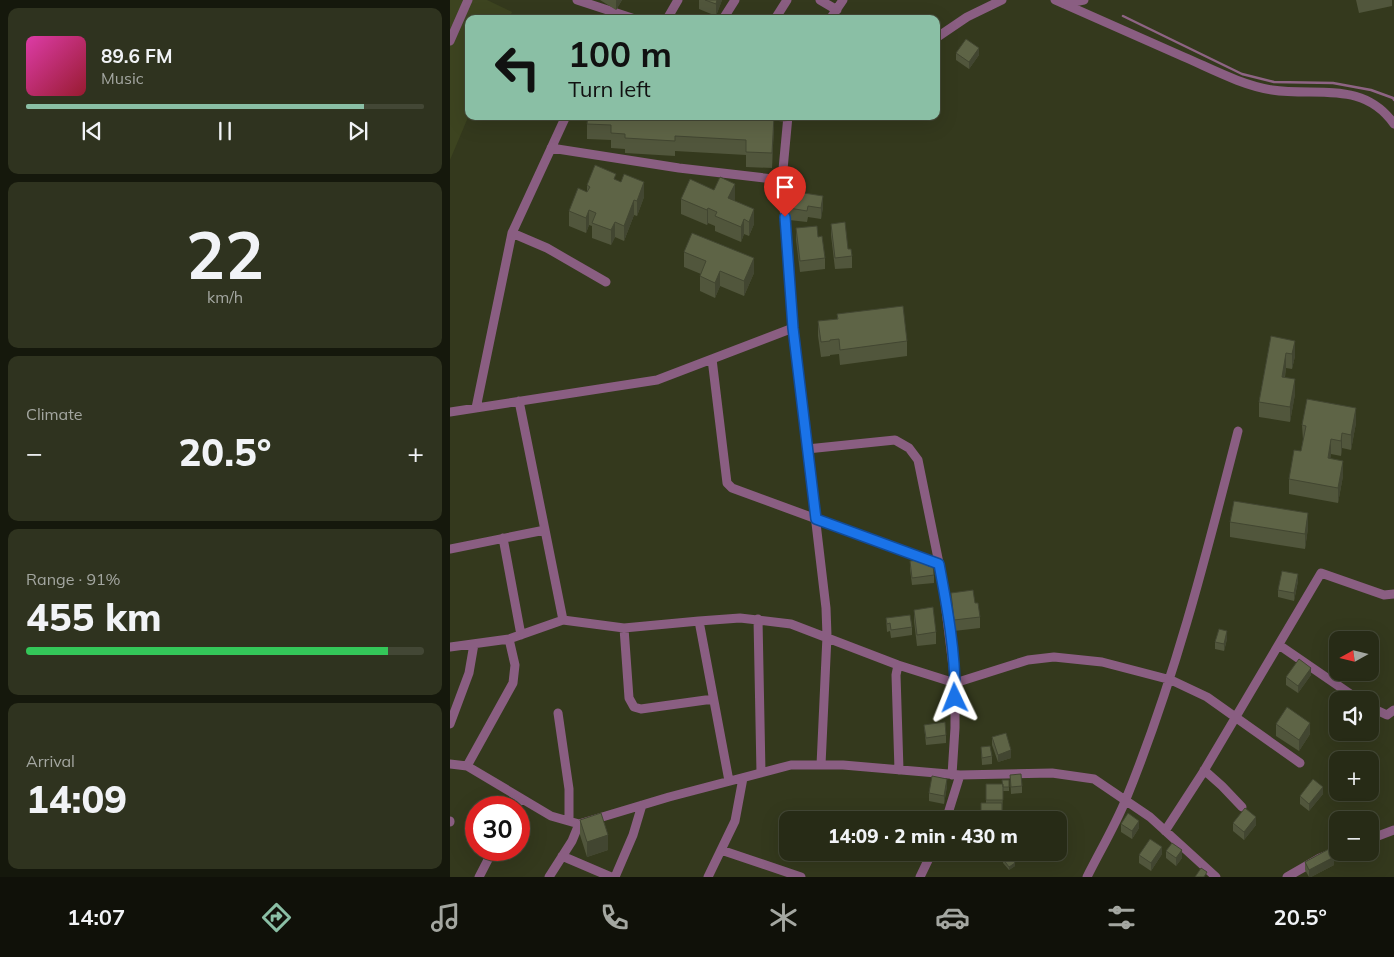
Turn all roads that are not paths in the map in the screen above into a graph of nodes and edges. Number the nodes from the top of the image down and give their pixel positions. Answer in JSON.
{"nodes":[{"id":1,"x":468,"y":0,"type":"edge"},
{"id":2,"x":579,"y":0,"type":"edge"},
{"id":3,"x":678,"y":0,"type":"edge"},
{"id":4,"x":735,"y":0,"type":"edge"},
{"id":5,"x":786,"y":0,"type":"edge"},
{"id":6,"x":820,"y":0,"type":"edge"},
{"id":7,"x":843,"y":0,"type":"edge"},
{"id":8,"x":1002,"y":0,"type":"edge"},
{"id":9,"x":1084,"y":0,"type":"edge"},
{"id":10,"x":1060,"y":2,"type":"edge"},
{"id":11,"x":605,"y":9,"type":"junction"},
{"id":12,"x":837,"y":10,"type":"junction"},
{"id":13,"x":604,"y":15,"type":"edge"},
{"id":14,"x":623,"y":15,"type":"edge"},
{"id":15,"x":669,"y":15,"type":"edge"},
{"id":16,"x":726,"y":15,"type":"edge"},
{"id":17,"x":777,"y":15,"type":"edge"},
{"id":18,"x":833,"y":15,"type":"edge"},
{"id":19,"x":940,"y":35,"type":"edge"},
{"id":20,"x":451,"y":37,"type":"edge"},
{"id":21,"x":564,"y":120,"type":"edge"},
{"id":22,"x":788,"y":120,"type":"edge"},
{"id":23,"x":1394,"y":124,"type":"edge"},
{"id":24,"x":551,"y":148,"type":"junction"},
{"id":25,"x":782,"y":180,"type":"junction"},
{"id":26,"x":512,"y":233,"type":"junction"},
{"id":27,"x":606,"y":282,"type":"dead end"},
{"id":28,"x":793,"y":328,"type":"junction"},
{"id":29,"x":712,"y":359,"type":"junction"},
{"id":30,"x":519,"y":401,"type":"junction"},
{"id":31,"x":476,"y":408,"type":"junction"},
{"id":32,"x":450,"y":412,"type":"edge"},
{"id":33,"x":1238,"y":431,"type":"dead end"},
{"id":34,"x":807,"y":449,"type":"junction"},
{"id":35,"x":816,"y":519,"type":"junction"},
{"id":36,"x":545,"y":530,"type":"junction"},
{"id":37,"x":503,"y":538,"type":"junction"},
{"id":38,"x":450,"y":549,"type":"edge"},
{"id":39,"x":939,"y":564,"type":"junction"},
{"id":40,"x":1394,"y":594,"type":"edge"},
{"id":41,"x":758,"y":619,"type":"junction"},
{"id":42,"x":564,"y":620,"type":"junction"},
{"id":43,"x":699,"y":621,"type":"junction"},
{"id":44,"x":624,"y":628,"type":"junction"},
{"id":45,"x":521,"y":635,"type":"junction"},
{"id":46,"x":828,"y":636,"type":"junction"},
{"id":47,"x":509,"y":639,"type":"junction"},
{"id":48,"x":474,"y":644,"type":"junction"},
{"id":49,"x":1279,"y":645,"type":"junction"},
{"id":50,"x":450,"y":647,"type":"edge"},
{"id":51,"x":898,"y":665,"type":"junction"},
{"id":52,"x":1171,"y":680,"type":"junction"},
{"id":53,"x":955,"y":683,"type":"junction"},
{"id":54,"x":1346,"y":691,"type":"edge"},
{"id":55,"x":713,"y":699,"type":"junction"},
{"id":56,"x":1394,"y":710,"type":"edge"},
{"id":57,"x":1379,"y":711,"type":"edge"},
{"id":58,"x":558,"y":713,"type":"dead end"},
{"id":59,"x":1235,"y":717,"type":"junction"},
{"id":60,"x":450,"y":724,"type":"edge"},
{"id":61,"x":1300,"y":763,"type":"dead end"},
{"id":62,"x":450,"y":764,"type":"edge"},
{"id":63,"x":822,"y":765,"type":"junction"},
{"id":64,"x":467,"y":766,"type":"junction"},
{"id":65,"x":899,"y":770,"type":"junction"},
{"id":66,"x":1204,"y":770,"type":"junction"},
{"id":67,"x":761,"y":773,"type":"junction"},
{"id":68,"x":956,"y":775,"type":"junction"},
{"id":69,"x":743,"y":778,"type":"junction"},
{"id":70,"x":729,"y":781,"type":"junction"},
{"id":71,"x":517,"y":796,"type":"edge"},
{"id":72,"x":1126,"y":800,"type":"junction"},
{"id":73,"x":530,"y":804,"type":"edge"},
{"id":74,"x":642,"y":805,"type":"junction"},
{"id":75,"x":1242,"y":807,"type":"dead end"},
{"id":76,"x":948,"y":811,"type":"edge"},
{"id":77,"x":569,"y":821,"type":"junction"},
{"id":78,"x":579,"y":824,"type":"junction"},
{"id":79,"x":1394,"y":830,"type":"edge"},
{"id":80,"x":1165,"y":831,"type":"junction"},
{"id":81,"x":1379,"y":835,"type":"edge"},
{"id":82,"x":721,"y":850,"type":"junction"},
{"id":83,"x":1329,"y":855,"type":"edge"},
{"id":84,"x":562,"y":856,"type":"junction"},
{"id":85,"x":487,"y":861,"type":"edge"},
{"id":86,"x":928,"y":861,"type":"edge"},
{"id":87,"x":479,"y":877,"type":"edge"},
{"id":88,"x":549,"y":877,"type":"edge"},
{"id":89,"x":611,"y":877,"type":"edge"},
{"id":90,"x":615,"y":877,"type":"edge"},
{"id":91,"x":708,"y":877,"type":"edge"},
{"id":92,"x":801,"y":877,"type":"edge"},
{"id":93,"x":920,"y":877,"type":"edge"},
{"id":94,"x":1087,"y":877,"type":"edge"},
{"id":95,"x":1216,"y":877,"type":"edge"},
{"id":96,"x":1287,"y":877,"type":"edge"}],
"edges":[{"from":1,"to":20,"type":"street"},
{"from":2,"to":11,"type":"street"},
{"from":3,"to":15,"type":"street"},
{"from":4,"to":16,"type":"street"},
{"from":5,"to":17,"type":"street"},
{"from":6,"to":12,"type":"street"},
{"from":7,"to":12,"type":"street"},
{"from":8,"to":19,"type":"street"},
{"from":9,"to":10,"type":"street"},
{"from":10,"to":23,"type":"street"},
{"from":11,"to":13,"type":"street"},
{"from":11,"to":14,"type":"street"},
{"from":12,"to":18,"type":"street"},
{"from":21,"to":24,"type":"street"},
{"from":22,"to":25,"type":"street"},
{"from":24,"to":25,"type":"street"},
{"from":24,"to":26,"type":"street"},
{"from":25,"to":28,"type":"street"},
{"from":26,"to":27,"type":"street"},
{"from":26,"to":31,"type":"street"},
{"from":28,"to":29,"type":"street"},
{"from":28,"to":34,"type":"street"},
{"from":29,"to":30,"type":"street"},
{"from":29,"to":35,"type":"street"},
{"from":30,"to":31,"type":"street"},
{"from":30,"to":36,"type":"street"},
{"from":31,"to":32,"type":"street"},
{"from":33,"to":52,"type":"street"},
{"from":34,"to":35,"type":"street"},
{"from":34,"to":39,"type":"street"},
{"from":35,"to":39,"type":"street"},
{"from":35,"to":46,"type":"street"},
{"from":36,"to":37,"type":"street"},
{"from":36,"to":42,"type":"street"},
{"from":37,"to":38,"type":"street"},
{"from":37,"to":45,"type":"street"},
{"from":39,"to":53,"type":"street"},
{"from":40,"to":49,"type":"street"},
{"from":41,"to":43,"type":"street"},
{"from":41,"to":46,"type":"street"},
{"from":41,"to":67,"type":"street"},
{"from":42,"to":44,"type":"street"},
{"from":42,"to":45,"type":"street"},
{"from":43,"to":44,"type":"street"},
{"from":43,"to":55,"type":"street"},
{"from":44,"to":55,"type":"street"},
{"from":45,"to":47,"type":"street"},
{"from":46,"to":51,"type":"street"},
{"from":46,"to":63,"type":"street"},
{"from":47,"to":48,"type":"street"},
{"from":47,"to":64,"type":"street"},
{"from":48,"to":50,"type":"street"},
{"from":48,"to":60,"type":"street"},
{"from":49,"to":54,"type":"street"},
{"from":49,"to":59,"type":"street"},
{"from":51,"to":53,"type":"street"},
{"from":51,"to":65,"type":"street"},
{"from":52,"to":53,"type":"street"},
{"from":52,"to":59,"type":"street"},
{"from":52,"to":72,"type":"street"},
{"from":53,"to":68,"type":"street"},
{"from":55,"to":70,"type":"street"},
{"from":56,"to":57,"type":"street"},
{"from":58,"to":77,"type":"street"},
{"from":59,"to":61,"type":"street"},
{"from":59,"to":66,"type":"street"},
{"from":62,"to":64,"type":"street"},
{"from":63,"to":65,"type":"street"},
{"from":63,"to":67,"type":"street"},
{"from":64,"to":71,"type":"street"},
{"from":65,"to":68,"type":"street"},
{"from":66,"to":75,"type":"street"},
{"from":66,"to":80,"type":"street"},
{"from":67,"to":69,"type":"street"},
{"from":68,"to":72,"type":"street"},
{"from":68,"to":76,"type":"street"},
{"from":69,"to":70,"type":"street"},
{"from":69,"to":82,"type":"street"},
{"from":70,"to":74,"type":"street"},
{"from":72,"to":80,"type":"street"},
{"from":72,"to":94,"type":"street"},
{"from":73,"to":77,"type":"street"},
{"from":74,"to":78,"type":"street"},
{"from":74,"to":90,"type":"street"},
{"from":77,"to":78,"type":"street"},
{"from":78,"to":84,"type":"street"},
{"from":79,"to":81,"type":"street"},
{"from":80,"to":95,"type":"street"},
{"from":82,"to":91,"type":"street"},
{"from":82,"to":92,"type":"street"},
{"from":83,"to":96,"type":"street"},
{"from":84,"to":88,"type":"street"},
{"from":84,"to":89,"type":"street"},
{"from":85,"to":87,"type":"street"},
{"from":86,"to":93,"type":"street"}]}
